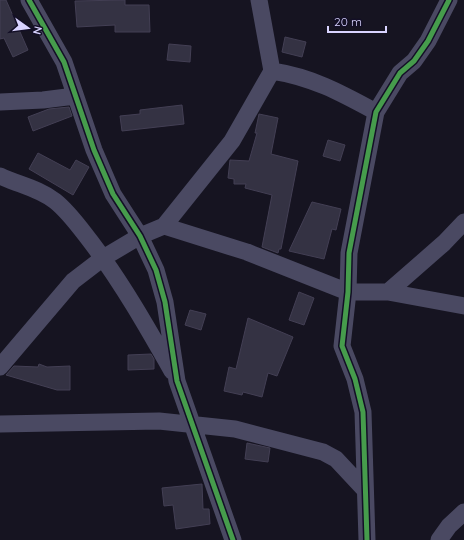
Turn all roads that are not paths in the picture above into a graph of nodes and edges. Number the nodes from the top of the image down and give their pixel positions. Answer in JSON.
{"nodes":[{"id":1,"x":29,"y":0,"type":"edge"},
{"id":2,"x":259,"y":0,"type":"edge"},
{"id":3,"x":450,"y":0,"type":"edge"},
{"id":4,"x":272,"y":71,"type":"junction"},
{"id":5,"x":75,"y":96,"type":"junction"},
{"id":6,"x":0,"y":102,"type":"edge"},
{"id":7,"x":376,"y":112,"type":"junction"},
{"id":8,"x":0,"y":176,"type":"edge"},
{"id":9,"x":464,"y":222,"type":"edge"},
{"id":10,"x":164,"y":226,"type":"junction"},
{"id":11,"x":140,"y":236,"type":"junction"},
{"id":12,"x":103,"y":258,"type":"junction"},
{"id":13,"x":348,"y":292,"type":"junction"},
{"id":14,"x":388,"y":292,"type":"junction"},
{"id":15,"x":464,"y":306,"type":"edge"},
{"id":16,"x":0,"y":367,"type":"edge"},
{"id":17,"x":177,"y":381,"type":"junction"},
{"id":18,"x":0,"y":424,"type":"edge"},
{"id":19,"x":193,"y":426,"type":"junction"},
{"id":20,"x":364,"y":489,"type":"junction"},
{"id":21,"x":464,"y":512,"type":"edge"},
{"id":22,"x":233,"y":540,"type":"edge"},
{"id":23,"x":367,"y":540,"type":"edge"},
{"id":24,"x":439,"y":540,"type":"edge"}],
"edges":[{"from":1,"to":5,"type":"street"},
{"from":2,"to":4,"type":"street"},
{"from":3,"to":7,"type":"street"},
{"from":4,"to":7,"type":"street"},
{"from":4,"to":10,"type":"street"},
{"from":5,"to":6,"type":"street"},
{"from":5,"to":11,"type":"street"},
{"from":7,"to":13,"type":"street"},
{"from":8,"to":12,"type":"street"},
{"from":9,"to":14,"type":"street"},
{"from":10,"to":11,"type":"street"},
{"from":10,"to":13,"type":"street"},
{"from":11,"to":12,"type":"street"},
{"from":11,"to":17,"type":"street"},
{"from":12,"to":16,"type":"street"},
{"from":12,"to":17,"type":"street"},
{"from":13,"to":14,"type":"street"},
{"from":13,"to":20,"type":"street"},
{"from":14,"to":15,"type":"street"},
{"from":17,"to":19,"type":"street"},
{"from":18,"to":19,"type":"street"},
{"from":19,"to":20,"type":"street"},
{"from":19,"to":22,"type":"street"},
{"from":20,"to":23,"type":"street"},
{"from":21,"to":24,"type":"street"}]}
